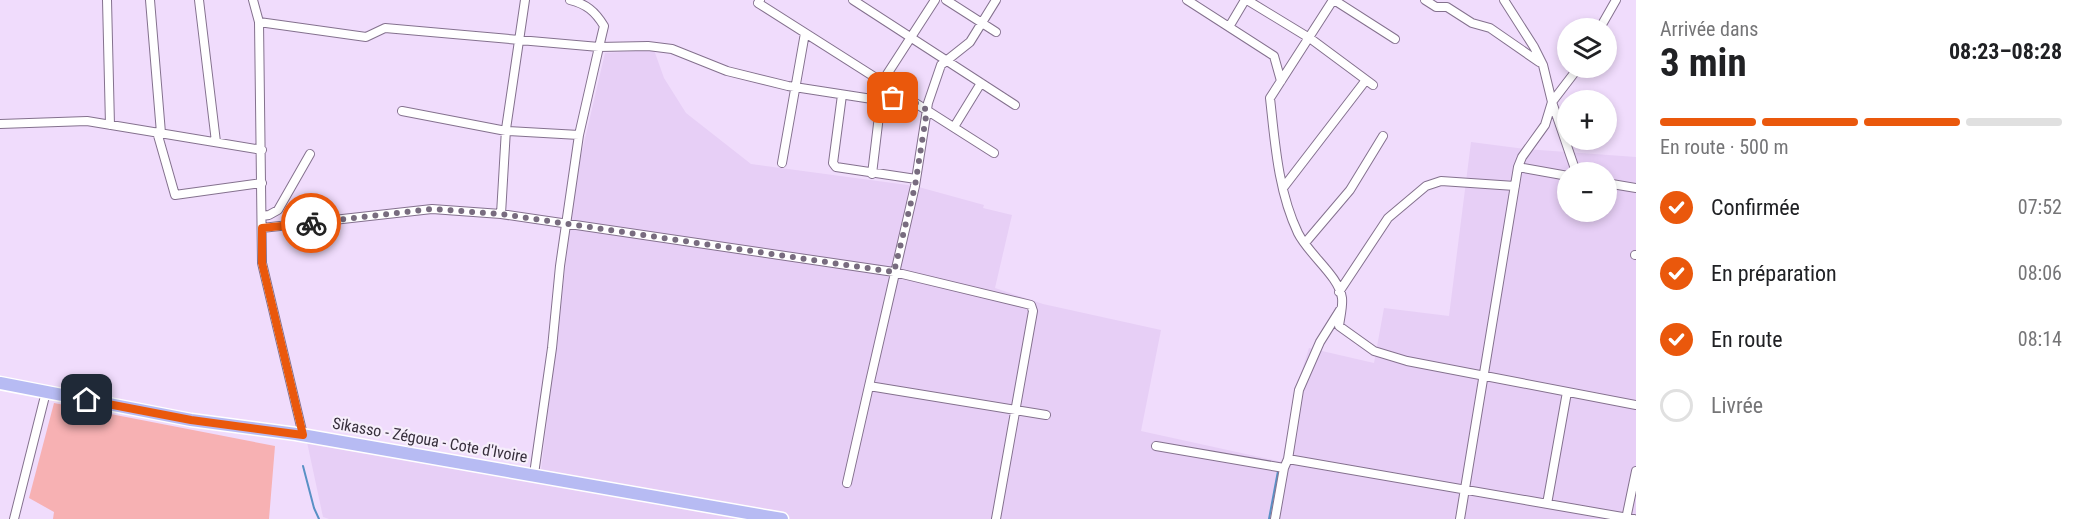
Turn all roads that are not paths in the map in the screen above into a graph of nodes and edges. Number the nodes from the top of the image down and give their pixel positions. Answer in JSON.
{"nodes":[{"id":1,"x":107,"y":0,"type":"edge"},
{"id":2,"x":150,"y":0,"type":"edge"},
{"id":3,"x":200,"y":0,"type":"edge"},
{"id":4,"x":253,"y":0,"type":"edge"},
{"id":5,"x":525,"y":0,"type":"edge"},
{"id":6,"x":570,"y":0,"type":"edge"},
{"id":7,"x":760,"y":0,"type":"edge"},
{"id":8,"x":853,"y":0,"type":"edge"},
{"id":9,"x":935,"y":0,"type":"edge"},
{"id":10,"x":946,"y":0,"type":"edge"},
{"id":11,"x":996,"y":0,"type":"edge"},
{"id":12,"x":1187,"y":0,"type":"edge"},
{"id":13,"x":1246,"y":0,"type":"edge"},
{"id":14,"x":1334,"y":0,"type":"edge"},
{"id":15,"x":1425,"y":0,"type":"edge"},
{"id":16,"x":1504,"y":0,"type":"edge"},
{"id":17,"x":1616,"y":0,"type":"edge"},
{"id":18,"x":1606,"y":18,"type":"edge"},
{"id":19,"x":259,"y":22,"type":"junction"},
{"id":20,"x":981,"y":23,"type":"junction"},
{"id":21,"x":1228,"y":27,"type":"junction"},
{"id":22,"x":996,"y":32,"type":"dead end"},
{"id":23,"x":805,"y":33,"type":"junction"},
{"id":24,"x":911,"y":37,"type":"junction"},
{"id":25,"x":1309,"y":38,"type":"junction"},
{"id":26,"x":1395,"y":39,"type":"dead end"},
{"id":27,"x":519,"y":40,"type":"junction"},
{"id":28,"x":598,"y":47,"type":"junction"},
{"id":29,"x":946,"y":61,"type":"junction"},
{"id":30,"x":1543,"y":65,"type":"junction"},
{"id":31,"x":1570,"y":78,"type":"edge"},
{"id":32,"x":1281,"y":81,"type":"junction"},
{"id":33,"x":882,"y":82,"type":"junction"},
{"id":34,"x":981,"y":83,"type":"junction"},
{"id":35,"x":795,"y":88,"type":"junction"},
{"id":36,"x":842,"y":94,"type":"junction"},
{"id":37,"x":906,"y":97,"type":"junction"},
{"id":38,"x":881,"y":99,"type":"junction"},
{"id":39,"x":1552,"y":102,"type":"junction"},
{"id":40,"x":1015,"y":105,"type":"dead end"},
{"id":41,"x":927,"y":110,"type":"junction"},
{"id":42,"x":402,"y":111,"type":"dead end"},
{"id":43,"x":0,"y":124,"type":"edge"},
{"id":44,"x":110,"y":124,"type":"junction"},
{"id":45,"x":954,"y":128,"type":"junction"},
{"id":46,"x":506,"y":131,"type":"junction"},
{"id":47,"x":159,"y":133,"type":"junction"},
{"id":48,"x":579,"y":135,"type":"junction"},
{"id":49,"x":1383,"y":136,"type":"dead end"},
{"id":50,"x":216,"y":142,"type":"junction"},
{"id":51,"x":261,"y":150,"type":"junction"},
{"id":52,"x":994,"y":153,"type":"dead end"},
{"id":53,"x":310,"y":154,"type":"dead end"},
{"id":54,"x":1573,"y":162,"type":"edge"},
{"id":55,"x":782,"y":163,"type":"dead end"},
{"id":56,"x":1518,"y":167,"type":"junction"},
{"id":57,"x":872,"y":174,"type":"junction"},
{"id":58,"x":1557,"y":175,"type":"edge"},
{"id":59,"x":916,"y":179,"type":"junction"},
{"id":60,"x":261,"y":183,"type":"junction"},
{"id":61,"x":1617,"y":185,"type":"edge"},
{"id":62,"x":1515,"y":186,"type":"junction"},
{"id":63,"x":1283,"y":188,"type":"junction"},
{"id":64,"x":1636,"y":188,"type":"edge"},
{"id":65,"x":501,"y":214,"type":"junction"},
{"id":66,"x":262,"y":216,"type":"junction"},
{"id":67,"x":566,"y":223,"type":"junction"},
{"id":68,"x":262,"y":228,"type":"junction"},
{"id":69,"x":1305,"y":243,"type":"junction"},
{"id":70,"x":894,"y":272,"type":"junction"},
{"id":71,"x":1340,"y":292,"type":"junction"},
{"id":72,"x":1341,"y":309,"type":"junction"},
{"id":73,"x":1484,"y":376,"type":"junction"},
{"id":74,"x":0,"y":383,"type":"edge"},
{"id":75,"x":868,"y":386,"type":"junction"},
{"id":76,"x":46,"y":392,"type":"junction"},
{"id":77,"x":1567,"y":392,"type":"junction"},
{"id":78,"x":1636,"y":405,"type":"edge"},
{"id":79,"x":1015,"y":410,"type":"junction"},
{"id":80,"x":1046,"y":415,"type":"dead end"},
{"id":81,"x":303,"y":435,"type":"junction"},
{"id":82,"x":1156,"y":446,"type":"dead end"},
{"id":83,"x":1288,"y":459,"type":"junction"},
{"id":84,"x":1284,"y":468,"type":"junction"},
{"id":85,"x":1636,"y":471,"type":"edge"},
{"id":86,"x":534,"y":474,"type":"junction"},
{"id":87,"x":848,"y":483,"type":"dead end"},
{"id":88,"x":1464,"y":489,"type":"junction"},
{"id":89,"x":1547,"y":504,"type":"junction"},
{"id":90,"x":751,"y":517,"type":"edge"},
{"id":91,"x":14,"y":519,"type":"edge"},
{"id":92,"x":782,"y":519,"type":"edge"},
{"id":93,"x":996,"y":519,"type":"edge"},
{"id":94,"x":1275,"y":519,"type":"edge"},
{"id":95,"x":1460,"y":519,"type":"edge"},
{"id":96,"x":1629,"y":519,"type":"edge"}],
"edges":[{"from":1,"to":44,"type":"street"},
{"from":2,"to":47,"type":"street"},
{"from":3,"to":50,"type":"street"},
{"from":4,"to":19,"type":"street"},
{"from":5,"to":27,"type":"street"},
{"from":6,"to":28,"type":"street"},
{"from":7,"to":23,"type":"street"},
{"from":8,"to":24,"type":"street"},
{"from":9,"to":24,"type":"street"},
{"from":10,"to":20,"type":"street"},
{"from":11,"to":20,"type":"street"},
{"from":12,"to":21,"type":"street"},
{"from":13,"to":21,"type":"street"},
{"from":13,"to":25,"type":"street"},
{"from":14,"to":25,"type":"street"},
{"from":14,"to":26,"type":"street"},
{"from":15,"to":30,"type":"street"},
{"from":16,"to":30,"type":"street"},
{"from":17,"to":18,"type":"street"},
{"from":19,"to":27,"type":"street"},
{"from":19,"to":51,"type":"street"},
{"from":20,"to":22,"type":"street"},
{"from":20,"to":29,"type":"street"},
{"from":21,"to":32,"type":"street"},
{"from":23,"to":33,"type":"street"},
{"from":23,"to":35,"type":"street"},
{"from":24,"to":29,"type":"street"},
{"from":24,"to":33,"type":"street"},
{"from":25,"to":32,"type":"street"},
{"from":25,"to":63,"type":"street"},
{"from":27,"to":28,"type":"street"},
{"from":27,"to":46,"type":"street"},
{"from":28,"to":35,"type":"street"},
{"from":28,"to":48,"type":"street"},
{"from":29,"to":34,"type":"street"},
{"from":29,"to":41,"type":"street"},
{"from":30,"to":39,"type":"street"},
{"from":31,"to":39,"type":"street"},
{"from":32,"to":63,"type":"street"},
{"from":33,"to":37,"type":"street"},
{"from":34,"to":40,"type":"street"},
{"from":34,"to":45,"type":"street"},
{"from":35,"to":36,"type":"street"},
{"from":35,"to":55,"type":"street"},
{"from":36,"to":38,"type":"street"},
{"from":36,"to":57,"type":"street"},
{"from":37,"to":38,"type":"street"},
{"from":37,"to":41,"type":"street"},
{"from":38,"to":57,"type":"street"},
{"from":39,"to":54,"type":"street"},
{"from":39,"to":56,"type":"street"},
{"from":41,"to":45,"type":"street"},
{"from":41,"to":59,"type":"street"},
{"from":42,"to":46,"type":"street"},
{"from":43,"to":44,"type":"street"},
{"from":44,"to":47,"type":"street"},
{"from":45,"to":52,"type":"street"},
{"from":46,"to":48,"type":"street"},
{"from":46,"to":65,"type":"street"},
{"from":47,"to":50,"type":"street"},
{"from":47,"to":60,"type":"street"},
{"from":48,"to":67,"type":"street"},
{"from":49,"to":69,"type":"street"},
{"from":50,"to":51,"type":"street"},
{"from":51,"to":60,"type":"street"},
{"from":53,"to":66,"type":"street"},
{"from":56,"to":58,"type":"street"},
{"from":56,"to":62,"type":"street"},
{"from":57,"to":59,"type":"street"},
{"from":59,"to":70,"type":"street"},
{"from":60,"to":66,"type":"street"},
{"from":61,"to":64,"type":"street"},
{"from":62,"to":71,"type":"street"},
{"from":62,"to":73,"type":"street"},
{"from":63,"to":69,"type":"street"},
{"from":65,"to":67,"type":"street"},
{"from":65,"to":68,"type":"street"},
{"from":66,"to":68,"type":"street"},
{"from":67,"to":70,"type":"street"},
{"from":67,"to":86,"type":"street"},
{"from":68,"to":81,"type":"street"},
{"from":69,"to":71,"type":"street"},
{"from":70,"to":75,"type":"street"},
{"from":70,"to":79,"type":"street"},
{"from":71,"to":72,"type":"street"},
{"from":72,"to":73,"type":"street"},
{"from":72,"to":83,"type":"street"},
{"from":73,"to":77,"type":"street"},
{"from":73,"to":88,"type":"street"},
{"from":74,"to":76,"type":"highway","name":"Sikasso - Zégoua - Cote d'Ivoire"},
{"from":75,"to":79,"type":"street"},
{"from":75,"to":87,"type":"street"},
{"from":76,"to":81,"type":"highway","name":"Sikasso - Zégoua - Cote d'Ivoire"},
{"from":76,"to":91,"type":"street"},
{"from":77,"to":78,"type":"street"},
{"from":77,"to":89,"type":"street"},
{"from":79,"to":80,"type":"street"},
{"from":79,"to":93,"type":"street"},
{"from":81,"to":86,"type":"highway","name":"Sikasso - Zégoua - Cote d'Ivoire"},
{"from":82,"to":84,"type":"street"},
{"from":83,"to":84,"type":"street"},
{"from":83,"to":88,"type":"street"},
{"from":84,"to":94,"type":"street"},
{"from":85,"to":96,"type":"street"},
{"from":86,"to":90,"type":"highway","name":"Sikasso - Zégoua - Cote d'Ivoire"},
{"from":88,"to":89,"type":"street"},
{"from":88,"to":95,"type":"street"},
{"from":89,"to":96,"type":"street"},
{"from":90,"to":92,"type":"highway","name":"Sikasso - Zégoua - Cote d'Ivoire"}]}
